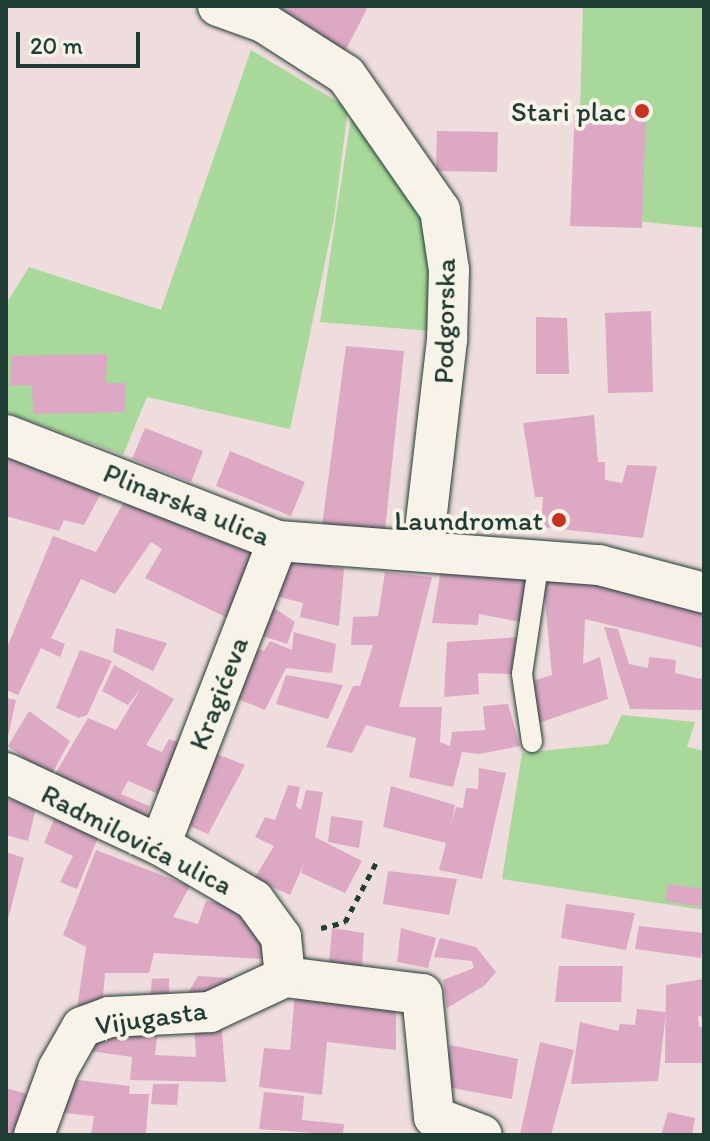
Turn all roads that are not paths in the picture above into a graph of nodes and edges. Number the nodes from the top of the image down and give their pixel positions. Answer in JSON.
{"nodes":[{"id":1,"x":218,"y":6,"type":"edge"},
{"id":2,"x":6,"y":435,"type":"edge"},
{"id":3,"x":278,"y":541,"type":"junction"},
{"id":4,"x":423,"y":549,"type":"junction"},
{"id":5,"x":539,"y":560,"type":"junction"},
{"id":6,"x":704,"y":593,"type":"edge"},
{"id":7,"x":532,"y":742,"type":"dead end"},
{"id":8,"x":6,"y":773,"type":"edge"},
{"id":9,"x":160,"y":845,"type":"junction"},
{"id":10,"x":285,"y":977,"type":"junction"},
{"id":11,"x":34,"y":1135,"type":"edge"},
{"id":12,"x":482,"y":1135,"type":"edge"}],
"edges":[{"from":1,"to":4,"type":"street","name":"Podgorska"},
{"from":2,"to":3,"type":"street","name":"Plinarska ulica"},
{"from":3,"to":4,"type":"street","name":"Plinarska ulica"},
{"from":3,"to":9,"type":"street","name":"Kragićeva"},
{"from":4,"to":5,"type":"street","name":"Plinarska ulica"},
{"from":5,"to":6,"type":"street","name":"Plinarska ulica"},
{"from":5,"to":7,"type":"lane"},
{"from":8,"to":9,"type":"street","name":"Radmilovića ulica"},
{"from":9,"to":10,"type":"street","name":"Radmilovića ulica"},
{"from":10,"to":11,"type":"street","name":"Vijugasta"},
{"from":10,"to":12,"type":"street"}]}
